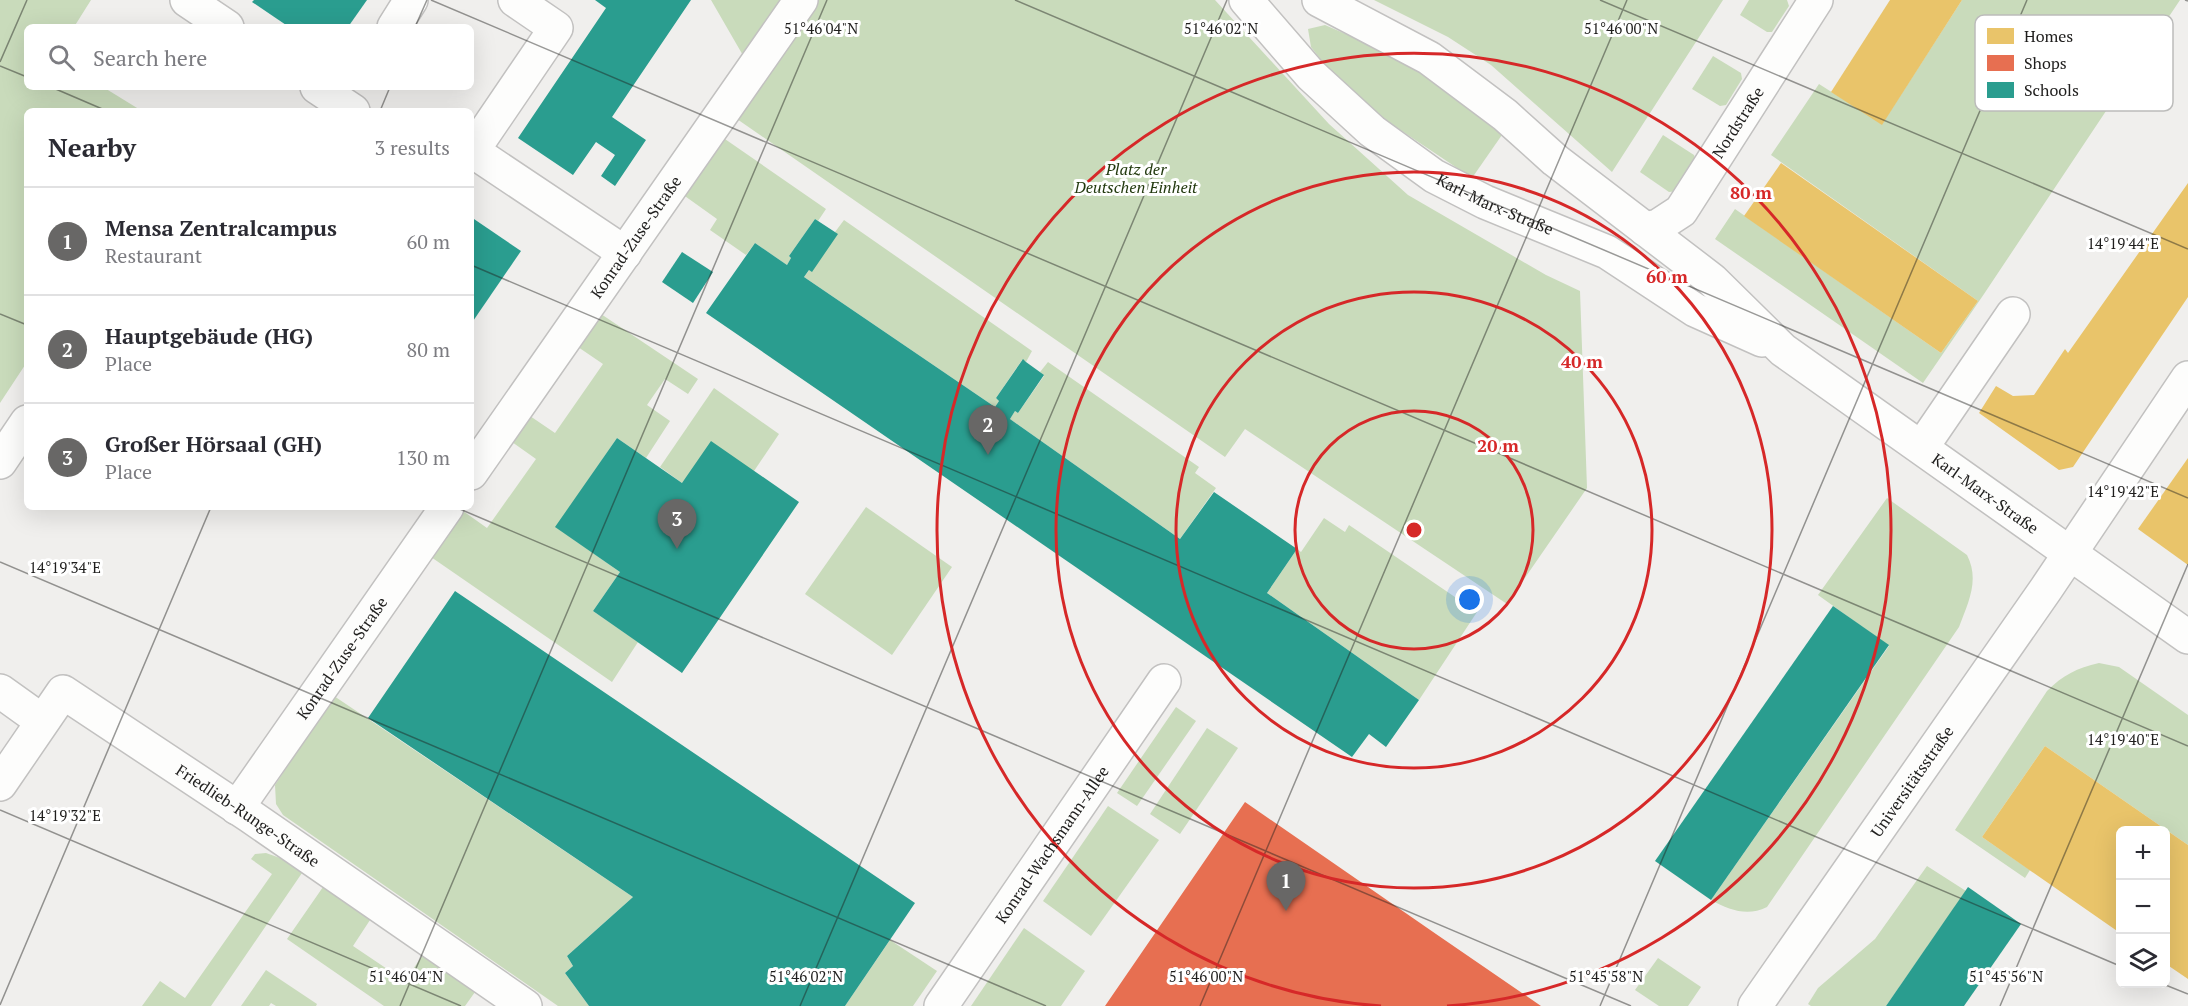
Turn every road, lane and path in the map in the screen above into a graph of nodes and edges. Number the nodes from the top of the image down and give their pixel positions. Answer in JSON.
{"nodes":[{"id":1,"x":187,"y":0,"type":"edge"},
{"id":2,"x":411,"y":0,"type":"edge"},
{"id":3,"x":515,"y":0,"type":"edge"},
{"id":4,"x":801,"y":0,"type":"edge"},
{"id":5,"x":1246,"y":0,"type":"edge"},
{"id":6,"x":1319,"y":0,"type":"edge"},
{"id":7,"x":1816,"y":0,"type":"edge"},
{"id":8,"x":223,"y":24,"type":"edge"},
{"id":9,"x":396,"y":24,"type":"edge"},
{"id":10,"x":474,"y":147,"type":"edge"},
{"id":11,"x":474,"y":151,"type":"edge"},
{"id":12,"x":1645,"y":229,"type":"junction"},
{"id":13,"x":625,"y":253,"type":"junction"},
{"id":14,"x":2013,"y":314,"type":"dead end"},
{"id":15,"x":1783,"y":350,"type":"junction"},
{"id":16,"x":2188,"y":378,"type":"edge"},
{"id":17,"x":24,"y":426,"type":"edge"},
{"id":18,"x":1922,"y":447,"type":"junction"},
{"id":19,"x":0,"y":462,"type":"edge"},
{"id":20,"x":474,"y":469,"type":"edge"},
{"id":21,"x":445,"y":510,"type":"edge"},
{"id":22,"x":2069,"y":555,"type":"junction"},
{"id":23,"x":2188,"y":637,"type":"edge"},
{"id":24,"x":1164,"y":681,"type":"dead end"},
{"id":25,"x":0,"y":691,"type":"edge"},
{"id":26,"x":42,"y":721,"type":"junction"},
{"id":27,"x":0,"y":784,"type":"edge"},
{"id":28,"x":237,"y":808,"type":"junction"},
{"id":29,"x":525,"y":1006,"type":"edge"},
{"id":30,"x":941,"y":1006,"type":"edge"},
{"id":31,"x":1755,"y":1006,"type":"edge"}],
"edges":[{"from":1,"to":8,"type":"street"},
{"from":2,"to":9,"type":"street"},
{"from":3,"to":10,"type":"street"},
{"from":4,"to":13,"type":"street","name":"Konrad-Zuse-Straße"},
{"from":5,"to":15,"type":"street","name":"Karl-Marx-Straße"},
{"from":6,"to":12,"type":"street","name":"Karl-Marx-Straße"},
{"from":7,"to":12,"type":"street","name":"Nordstraße"},
{"from":11,"to":13,"type":"street"},
{"from":12,"to":15,"type":"street","name":"Karl-Marx-Straße"},
{"from":13,"to":20,"type":"street","name":"Konrad-Zuse-Straße"},
{"from":14,"to":18,"type":"street"},
{"from":15,"to":18,"type":"street","name":"Karl-Marx-Straße"},
{"from":16,"to":22,"type":"street","name":"Universitätsstraße"},
{"from":17,"to":19,"type":"street"},
{"from":18,"to":22,"type":"street","name":"Karl-Marx-Straße"},
{"from":21,"to":28,"type":"street","name":"Konrad-Zuse-Straße"},
{"from":22,"to":23,"type":"street","name":"Karl-Marx-Straße"},
{"from":22,"to":31,"type":"street","name":"Universitätsstraße"},
{"from":24,"to":30,"type":"street","name":"Konrad-Wachsmann-Allee"},
{"from":25,"to":26,"type":"street"},
{"from":26,"to":27,"type":"street","name":"Friedlieb-Runge-Straße"},
{"from":26,"to":28,"type":"street","name":"Friedlieb-Runge-Straße"},
{"from":28,"to":29,"type":"street","name":"Friedlieb-Runge-Straße"}]}
